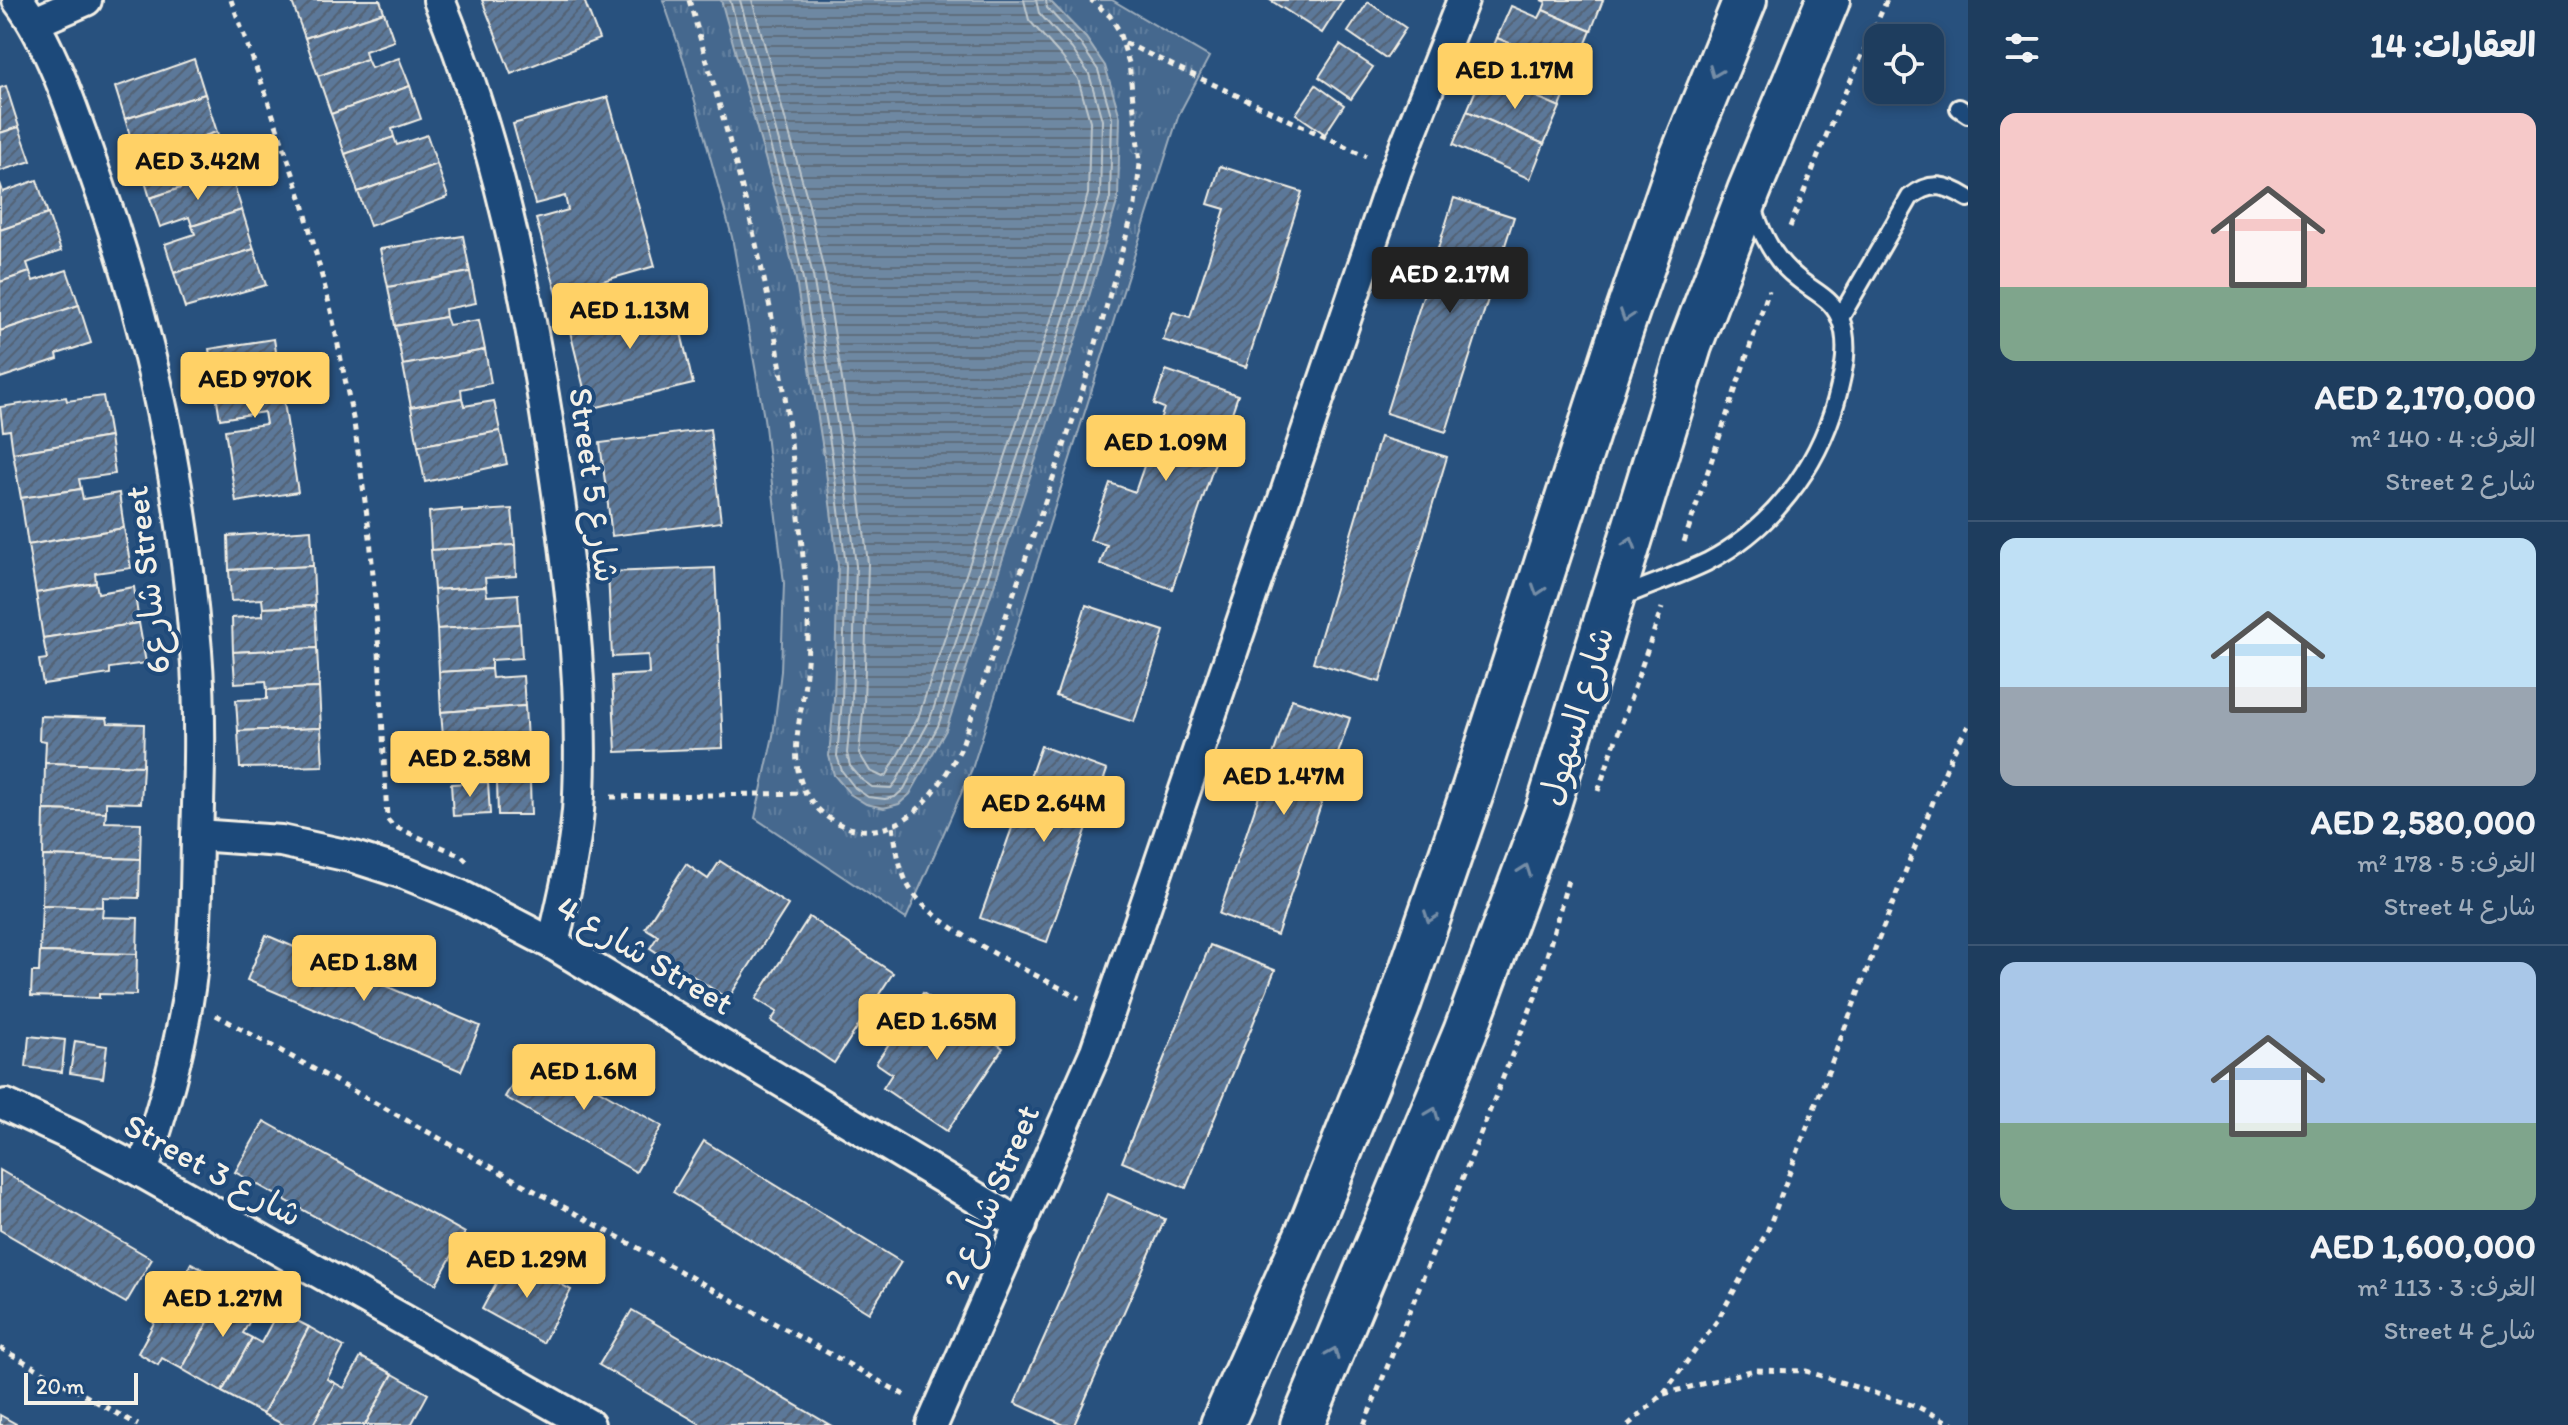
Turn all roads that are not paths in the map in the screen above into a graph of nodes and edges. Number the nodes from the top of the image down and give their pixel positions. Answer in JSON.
{"nodes":[{"id":1,"x":86,"y":0,"type":"edge"},
{"id":2,"x":439,"y":0,"type":"edge"},
{"id":3,"x":1463,"y":0,"type":"edge"},
{"id":4,"x":1745,"y":0,"type":"edge"},
{"id":5,"x":1828,"y":0,"type":"edge"},
{"id":6,"x":27,"y":11,"type":"edge"},
{"id":7,"x":1749,"y":191,"type":"junction"},
{"id":8,"x":1968,"y":198,"type":"edge"},
{"id":9,"x":1840,"y":318,"type":"junction"},
{"id":10,"x":1612,"y":601,"type":"junction"},
{"id":11,"x":197,"y":835,"type":"junction"},
{"id":12,"x":553,"y":944,"type":"junction"},
{"id":13,"x":6,"y":1105,"type":"dead end"},
{"id":14,"x":142,"y":1172,"type":"junction"},
{"id":15,"x":1021,"y":1225,"type":"junction"},
{"id":16,"x":935,"y":1419,"type":"edge"},
{"id":17,"x":589,"y":1425,"type":"edge"},
{"id":18,"x":1222,"y":1425,"type":"edge"},
{"id":19,"x":1302,"y":1425,"type":"edge"}],
"edges":[{"from":1,"to":6,"type":"street"},
{"from":2,"to":12,"type":"street","name":"Street شارع 5"},
{"from":3,"to":15,"type":"street","name":"شارع 2 Street"},
{"from":4,"to":18,"type":"main road","one_way":true},
{"from":5,"to":7,"type":"main road","name":"شارع السهول"},
{"from":6,"to":11,"type":"street","name":"شارع6 Street"},
{"from":7,"to":9,"type":"lane"},
{"from":10,"to":7,"type":"main road","name":"شارع السهول","one_way":true},
{"from":8,"to":9,"type":"lane"},
{"from":9,"to":10,"type":"lane"},
{"from":19,"to":10,"type":"main road","name":"شارع السهول","one_way":true},
{"from":11,"to":12,"type":"street","name":"شارع 4 Street"},
{"from":11,"to":14,"type":"street","name":"شارع6 Street"},
{"from":12,"to":15,"type":"street","name":"شارع 4 Street"},
{"from":13,"to":14,"type":"street","name":"Street شارع 3"},
{"from":14,"to":17,"type":"street","name":"Street شارع 3"},
{"from":15,"to":16,"type":"street","name":"شارع 2 Street"}]}
